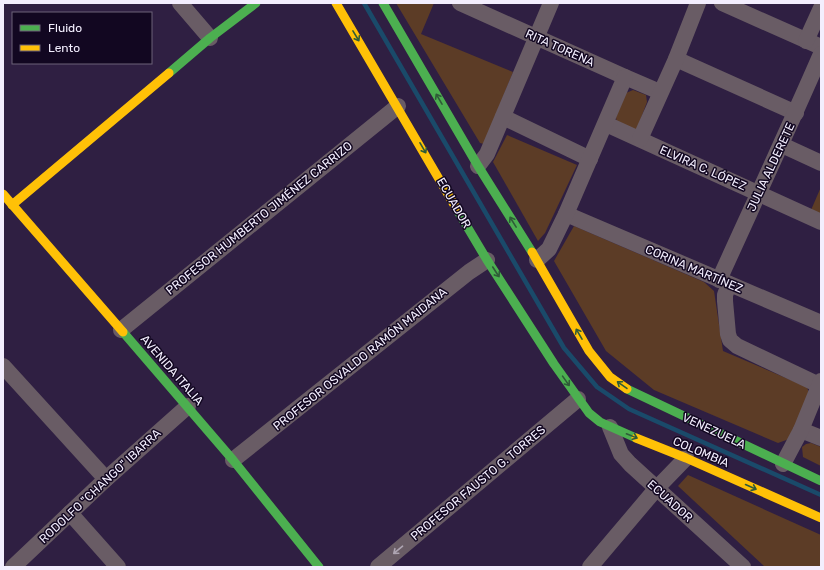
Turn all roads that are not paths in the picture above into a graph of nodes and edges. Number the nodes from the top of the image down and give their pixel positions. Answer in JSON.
{"nodes":[{"id":1,"x":180,"y":3,"type":"edge"},
{"id":2,"x":256,"y":3,"type":"edge"},
{"id":3,"x":336,"y":3,"type":"edge"},
{"id":4,"x":383,"y":3,"type":"edge"},
{"id":5,"x":460,"y":3,"type":"edge"},
{"id":6,"x":551,"y":3,"type":"edge"},
{"id":7,"x":698,"y":3,"type":"edge"},
{"id":8,"x":722,"y":3,"type":"edge"},
{"id":9,"x":821,"y":8,"type":"edge"},
{"id":10,"x":210,"y":38,"type":"junction"},
{"id":11,"x":536,"y":38,"type":"junction"},
{"id":12,"x":814,"y":44,"type":"edge"},
{"id":13,"x":821,"y":54,"type":"edge"},
{"id":14,"x":676,"y":59,"type":"junction"},
{"id":15,"x":625,"y":77,"type":"junction"},
{"id":16,"x":660,"y":92,"type":"junction"},
{"id":17,"x":398,"y":106,"type":"junction"},
{"id":18,"x":796,"y":113,"type":"junction"},
{"id":19,"x":503,"y":117,"type":"junction"},
{"id":20,"x":606,"y":124,"type":"junction"},
{"id":21,"x":640,"y":139,"type":"junction"},
{"id":22,"x":782,"y":145,"type":"junction"},
{"id":23,"x":590,"y":159,"type":"junction"},
{"id":24,"x":821,"y":163,"type":"edge"},
{"id":25,"x":478,"y":166,"type":"junction"},
{"id":26,"x":758,"y":193,"type":"junction"},
{"id":27,"x":3,"y":194,"type":"edge"},
{"id":28,"x":12,"y":205,"type":"junction"},
{"id":29,"x":566,"y":214,"type":"junction"},
{"id":30,"x":821,"y":222,"type":"edge"},
{"id":31,"x":488,"y":260,"type":"junction"},
{"id":32,"x":537,"y":260,"type":"junction"},
{"id":33,"x":724,"y":282,"type":"junction"},
{"id":34,"x":821,"y":323,"type":"edge"},
{"id":35,"x":121,"y":330,"type":"junction"},
{"id":36,"x":3,"y":366,"type":"edge"},
{"id":37,"x":820,"y":383,"type":"edge"},
{"id":38,"x":578,"y":399,"type":"junction"},
{"id":39,"x":188,"y":406,"type":"junction"},
{"id":40,"x":610,"y":427,"type":"junction"},
{"id":41,"x":801,"y":430,"type":"junction"},
{"id":42,"x":821,"y":438,"type":"edge"},
{"id":43,"x":686,"y":458,"type":"junction"},
{"id":44,"x":233,"y":460,"type":"junction"},
{"id":45,"x":783,"y":464,"type":"junction"},
{"id":46,"x":106,"y":479,"type":"junction"},
{"id":47,"x":821,"y":481,"type":"edge"},
{"id":48,"x":656,"y":489,"type":"junction"},
{"id":49,"x":70,"y":513,"type":"junction"},
{"id":50,"x":821,"y":518,"type":"edge"},
{"id":51,"x":13,"y":567,"type":"edge"},
{"id":52,"x":118,"y":567,"type":"edge"},
{"id":53,"x":319,"y":567,"type":"edge"},
{"id":54,"x":378,"y":567,"type":"edge"},
{"id":55,"x":590,"y":567,"type":"edge"},
{"id":56,"x":742,"y":567,"type":"edge"}],
"edges":[{"from":1,"to":10,"type":"street"},
{"from":2,"to":10,"type":"main road"},
{"from":3,"to":17,"type":"main road","name":"ECUADOR","one_way":true},
{"from":25,"to":4,"type":"main road","one_way":true},
{"from":5,"to":11,"type":"street","name":"RITA TORENA"},
{"from":6,"to":11,"type":"street"},
{"from":7,"to":14,"type":"street"},
{"from":8,"to":12,"type":"street"},
{"from":9,"to":12,"type":"street"},
{"from":10,"to":28,"type":"main road"},
{"from":11,"to":15,"type":"street","name":"RITA TORENA"},
{"from":11,"to":19,"type":"street"},
{"from":13,"to":18,"type":"street","name":"JULIA ALDERETE"},
{"from":14,"to":16,"type":"street"},
{"from":14,"to":18,"type":"street"},
{"from":15,"to":16,"type":"street","name":"RITA TORENA"},
{"from":15,"to":20,"type":"street"},
{"from":16,"to":21,"type":"street"},
{"from":17,"to":31,"type":"main road","name":"ECUADOR","one_way":true},
{"from":17,"to":35,"type":"street","name":"PROFESOR HUMBERTO JIMÉNEZ CARRIZO"},
{"from":18,"to":22,"type":"street","name":"JULIA ALDERETE"},
{"from":19,"to":23,"type":"street"},
{"from":19,"to":25,"type":"street"},
{"from":20,"to":21,"type":"street","name":"ELVIRA C. LÓPEZ"},
{"from":20,"to":23,"type":"street"},
{"from":21,"to":26,"type":"street","name":"ELVIRA C. LÓPEZ"},
{"from":22,"to":24,"type":"street"},
{"from":22,"to":26,"type":"street","name":"JULIA ALDERETE"},
{"from":23,"to":29,"type":"street"},
{"from":32,"to":25,"type":"main road","one_way":true},
{"from":26,"to":30,"type":"street","name":"ELVIRA C. LÓPEZ"},
{"from":26,"to":33,"type":"street","name":"JULIA ALDERETE"},
{"from":27,"to":28,"type":"main road","name":"AVENIDA ITALIA"},
{"from":28,"to":35,"type":"main road","name":"AVENIDA ITALIA"},
{"from":29,"to":32,"type":"street"},
{"from":29,"to":33,"type":"street","name":"CORINA MARTÍNEZ"},
{"from":31,"to":38,"type":"main road","name":"ECUADOR","one_way":true},
{"from":31,"to":44,"type":"street","name":"PROFESOR OSVALDO RAMÓN MAIDANA"},
{"from":45,"to":32,"type":"main road","name":"VENEZUELA","one_way":true},
{"from":33,"to":34,"type":"street","name":"CORINA MARTÍNEZ"},
{"from":33,"to":37,"type":"street","name":"JULIA ALDERETE"},
{"from":35,"to":39,"type":"main road","name":"AVENIDA ITALIA"},
{"from":36,"to":46,"type":"street"},
{"from":37,"to":41,"type":"street"},
{"from":38,"to":40,"type":"main road","name":"COLOMBIA"},
{"from":38,"to":54,"type":"street","name":"PROFESOR FAUSTO G. TORRES","one_way":true},
{"from":39,"to":44,"type":"main road","name":"AVENIDA ITALIA"},
{"from":39,"to":46,"type":"street","name":"RODOLFO \"CHANGO\" IBARRA"},
{"from":40,"to":43,"type":"main road","name":"COLOMBIA","one_way":true},
{"from":40,"to":48,"type":"street","name":"ECUADOR"},
{"from":41,"to":42,"type":"street"},
{"from":41,"to":45,"type":"street"},
{"from":43,"to":48,"type":"street"},
{"from":43,"to":50,"type":"main road","name":"COLOMBIA","one_way":true},
{"from":44,"to":53,"type":"main road","name":"AVENIDA ITALIA"},
{"from":45,"to":47,"type":"main road","name":"VENEZUELA"},
{"from":46,"to":49,"type":"street","name":"RODOLFO \"CHANGO\" IBARRA"},
{"from":48,"to":55,"type":"street"},
{"from":48,"to":56,"type":"street","name":"ECUADOR"},
{"from":49,"to":51,"type":"street","name":"RODOLFO \"CHANGO\" IBARRA"},
{"from":49,"to":52,"type":"street"}]}
